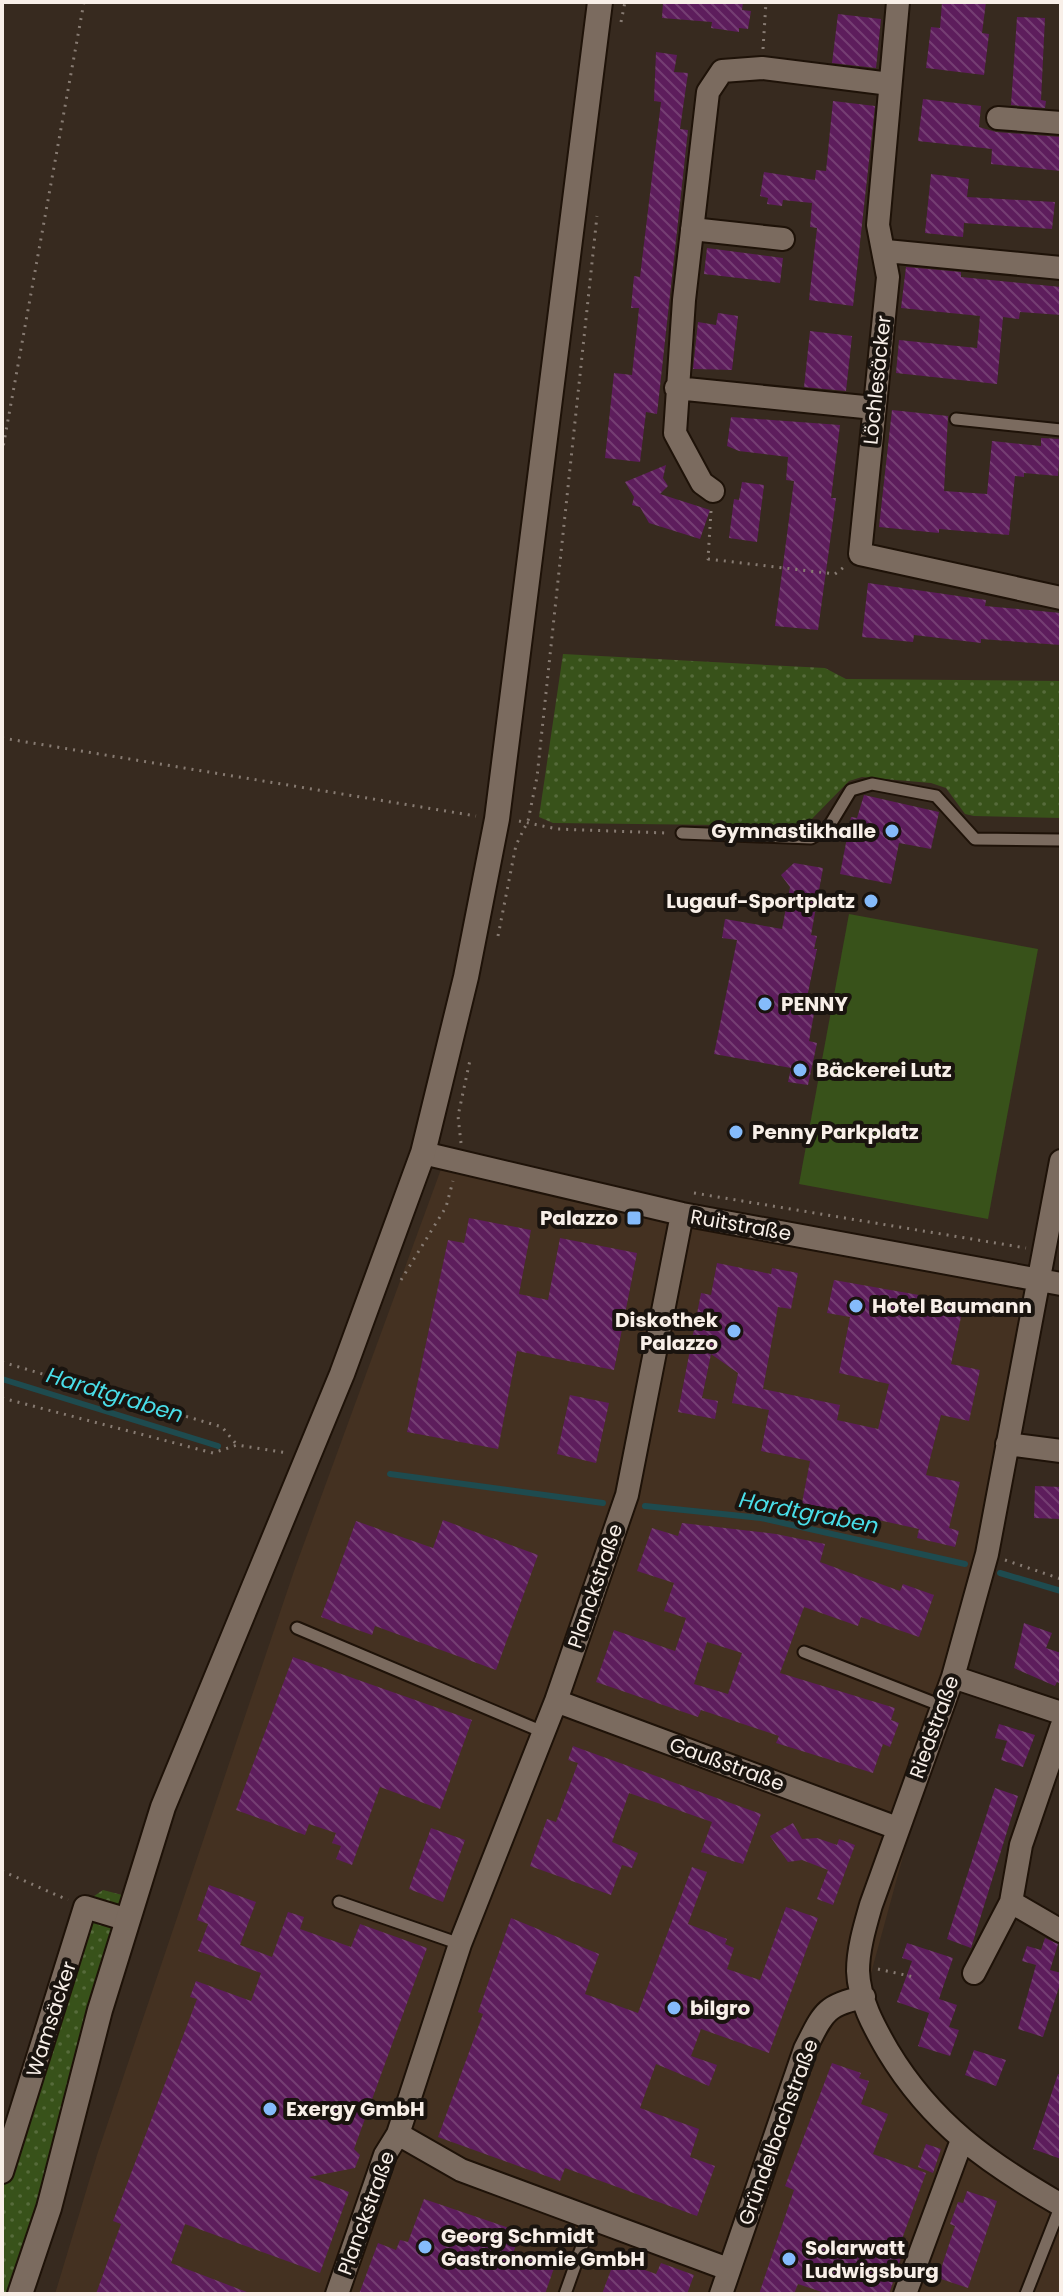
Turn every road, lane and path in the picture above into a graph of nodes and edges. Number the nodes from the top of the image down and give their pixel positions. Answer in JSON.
{"nodes":[{"id":1,"x":84,"y":2,"type":"edge"},
{"id":2,"x":600,"y":2,"type":"edge"},
{"id":3,"x":766,"y":2,"type":"edge"},
{"id":4,"x":898,"y":2,"type":"edge"},
{"id":5,"x":762,"y":68,"type":"junction"},
{"id":6,"x":890,"y":84,"type":"junction"},
{"id":7,"x":998,"y":118,"type":"dead end"},
{"id":8,"x":1061,"y":123,"type":"edge"},
{"id":9,"x":692,"y":229,"type":"junction"},
{"id":10,"x":783,"y":239,"type":"dead end"},
{"id":11,"x":886,"y":251,"type":"junction"},
{"id":12,"x":1061,"y":268,"type":"edge"},
{"id":13,"x":676,"y":388,"type":"junction"},
{"id":14,"x":874,"y":408,"type":"junction"},
{"id":15,"x":956,"y":419,"type":"dead end"},
{"id":16,"x":1061,"y":430,"type":"edge"},
{"id":17,"x":2,"y":453,"type":"edge"},
{"id":18,"x":713,"y":491,"type":"joint"},
{"id":19,"x":860,"y":554,"type":"junction"},
{"id":20,"x":1061,"y":598,"type":"edge"},
{"id":21,"x":2,"y":738,"type":"edge"},
{"id":22,"x":497,"y":819,"type":"junction"},
{"id":23,"x":682,"y":833,"type":"joint"},
{"id":24,"x":1061,"y":840,"type":"edge"},
{"id":25,"x":463,"y":1135,"type":"dead end"},
{"id":26,"x":469,"y":1140,"type":"dead end"},
{"id":27,"x":423,"y":1153,"type":"junction"},
{"id":28,"x":457,"y":1161,"type":"junction"},
{"id":29,"x":1061,"y":1161,"type":"edge"},
{"id":30,"x":684,"y":1203,"type":"junction"},
{"id":31,"x":1045,"y":1251,"type":"junction"},
{"id":32,"x":1050,"y":1282,"type":"edge"},
{"id":33,"x":399,"y":1283,"type":"dead end"},
{"id":34,"x":2,"y":1362,"type":"edge"},
{"id":35,"x":2,"y":1398,"type":"edge"},
{"id":36,"x":1007,"y":1444,"type":"junction"},
{"id":37,"x":237,"y":1445,"type":"junction"},
{"id":38,"x":1061,"y":1451,"type":"edge"},
{"id":39,"x":308,"y":1456,"type":"junction"},
{"id":40,"x":987,"y":1554,"type":"junction"},
{"id":41,"x":1061,"y":1579,"type":"edge"},
{"id":42,"x":297,"y":1628,"type":"dead end"},
{"id":43,"x":804,"y":1652,"type":"dead end"},
{"id":44,"x":953,"y":1677,"type":"junction"},
{"id":45,"x":556,"y":1701,"type":"junction"},
{"id":46,"x":942,"y":1706,"type":"junction"},
{"id":47,"x":1061,"y":1713,"type":"edge"},
{"id":48,"x":1061,"y":1728,"type":"edge"},
{"id":49,"x":543,"y":1732,"type":"junction"},
{"id":50,"x":897,"y":1828,"type":"junction"},
{"id":51,"x":2,"y":1871,"type":"edge"},
{"id":52,"x":339,"y":1902,"type":"dead end"},
{"id":53,"x":1011,"y":1902,"type":"junction"},
{"id":54,"x":85,"y":1907,"type":"junction"},
{"id":55,"x":128,"y":1920,"type":"junction"},
{"id":56,"x":1061,"y":1931,"type":"edge"},
{"id":57,"x":460,"y":1944,"type":"junction"},
{"id":58,"x":858,"y":1965,"type":"junction"},
{"id":59,"x":974,"y":1973,"type":"dead end"},
{"id":60,"x":914,"y":1977,"type":"dead end"},
{"id":61,"x":864,"y":1997,"type":"junction"},
{"id":62,"x":398,"y":2134,"type":"junction"},
{"id":63,"x":962,"y":2140,"type":"junction"},
{"id":64,"x":2,"y":2172,"type":"edge"},
{"id":65,"x":1061,"y":2205,"type":"edge"},
{"id":66,"x":592,"y":2218,"type":"junction"},
{"id":67,"x":728,"y":2269,"type":"junction"},
{"id":68,"x":20,"y":2294,"type":"edge"},
{"id":69,"x":337,"y":2294,"type":"edge"},
{"id":70,"x":565,"y":2294,"type":"edge"},
{"id":71,"x":721,"y":2294,"type":"edge"},
{"id":72,"x":905,"y":2294,"type":"edge"},
{"id":73,"x":1026,"y":2294,"type":"edge"}],
"edges":[{"from":1,"to":17,"type":"path"},
{"from":2,"to":22,"type":"main road"},
{"from":3,"to":5,"type":"path"},
{"from":4,"to":6,"type":"street","name":"Löchlesäcker"},
{"from":5,"to":6,"type":"street"},
{"from":5,"to":9,"type":"street"},
{"from":6,"to":11,"type":"street","name":"Löchlesäcker"},
{"from":7,"to":8,"type":"street"},
{"from":9,"to":10,"type":"street"},
{"from":9,"to":13,"type":"street"},
{"from":11,"to":12,"type":"street"},
{"from":11,"to":14,"type":"street","name":"Löchlesäcker"},
{"from":13,"to":14,"type":"street"},
{"from":13,"to":18,"type":"street"},
{"from":14,"to":19,"type":"street","name":"Löchlesäcker"},
{"from":15,"to":16,"type":"lane"},
{"from":18,"to":19,"type":"path"},
{"from":19,"to":20,"type":"street"},
{"from":21,"to":22,"type":"path"},
{"from":22,"to":23,"type":"path"},
{"from":22,"to":27,"type":"main road"},
{"from":23,"to":24,"type":"lane"},
{"from":25,"to":26,"type":"path"},
{"from":27,"to":28,"type":"street","name":"Ruitstraße"},
{"from":27,"to":39,"type":"main road"},
{"from":28,"to":30,"type":"street","name":"Ruitstraße"},
{"from":28,"to":33,"type":"path"},
{"from":29,"to":31,"type":"street","name":"Riedstraße"},
{"from":30,"to":31,"type":"path"},
{"from":30,"to":32,"type":"street","name":"Ruitstraße"},
{"from":30,"to":45,"type":"street","name":"Planckstraße"},
{"from":31,"to":32,"type":"street","name":"Riedstraße"},
{"from":32,"to":36,"type":"street","name":"Riedstraße"},
{"from":34,"to":37,"type":"path"},
{"from":35,"to":37,"type":"path"},
{"from":36,"to":38,"type":"street"},
{"from":36,"to":40,"type":"street","name":"Riedstraße"},
{"from":37,"to":39,"type":"path"},
{"from":39,"to":55,"type":"main road"},
{"from":40,"to":41,"type":"path"},
{"from":40,"to":44,"type":"street","name":"Riedstraße"},
{"from":42,"to":49,"type":"lane"},
{"from":43,"to":46,"type":"lane"},
{"from":44,"to":46,"type":"street","name":"Riedstraße"},
{"from":44,"to":47,"type":"street"},
{"from":45,"to":49,"type":"street","name":"Planckstraße"},
{"from":45,"to":50,"type":"street","name":"Gaußstraße"},
{"from":46,"to":50,"type":"street","name":"Riedstraße"},
{"from":48,"to":53,"type":"street"},
{"from":49,"to":57,"type":"street","name":"Planckstraße"},
{"from":50,"to":58,"type":"street","name":"Riedstraße"},
{"from":51,"to":54,"type":"path"},
{"from":52,"to":57,"type":"lane"},
{"from":53,"to":56,"type":"street"},
{"from":53,"to":59,"type":"street"},
{"from":54,"to":55,"type":"street"},
{"from":54,"to":64,"type":"street","name":"Wamsäcker"},
{"from":55,"to":68,"type":"main road"},
{"from":57,"to":62,"type":"street","name":"Planckstraße"},
{"from":58,"to":60,"type":"path"},
{"from":58,"to":61,"type":"street","name":"Riedstraße"},
{"from":61,"to":63,"type":"street","name":"Riedstraße"},
{"from":61,"to":67,"type":"street","name":"Gründelbachstraße"},
{"from":62,"to":66,"type":"street","name":"Planckstraße"},
{"from":62,"to":69,"type":"street","name":"Planckstraße"},
{"from":63,"to":65,"type":"street","name":"Riedstraße"},
{"from":63,"to":72,"type":"street"},
{"from":65,"to":73,"type":"lane"},
{"from":66,"to":67,"type":"street","name":"Planckstraße"},
{"from":66,"to":70,"type":"lane"},
{"from":67,"to":71,"type":"street","name":"Gründelbachstraße"}]}
